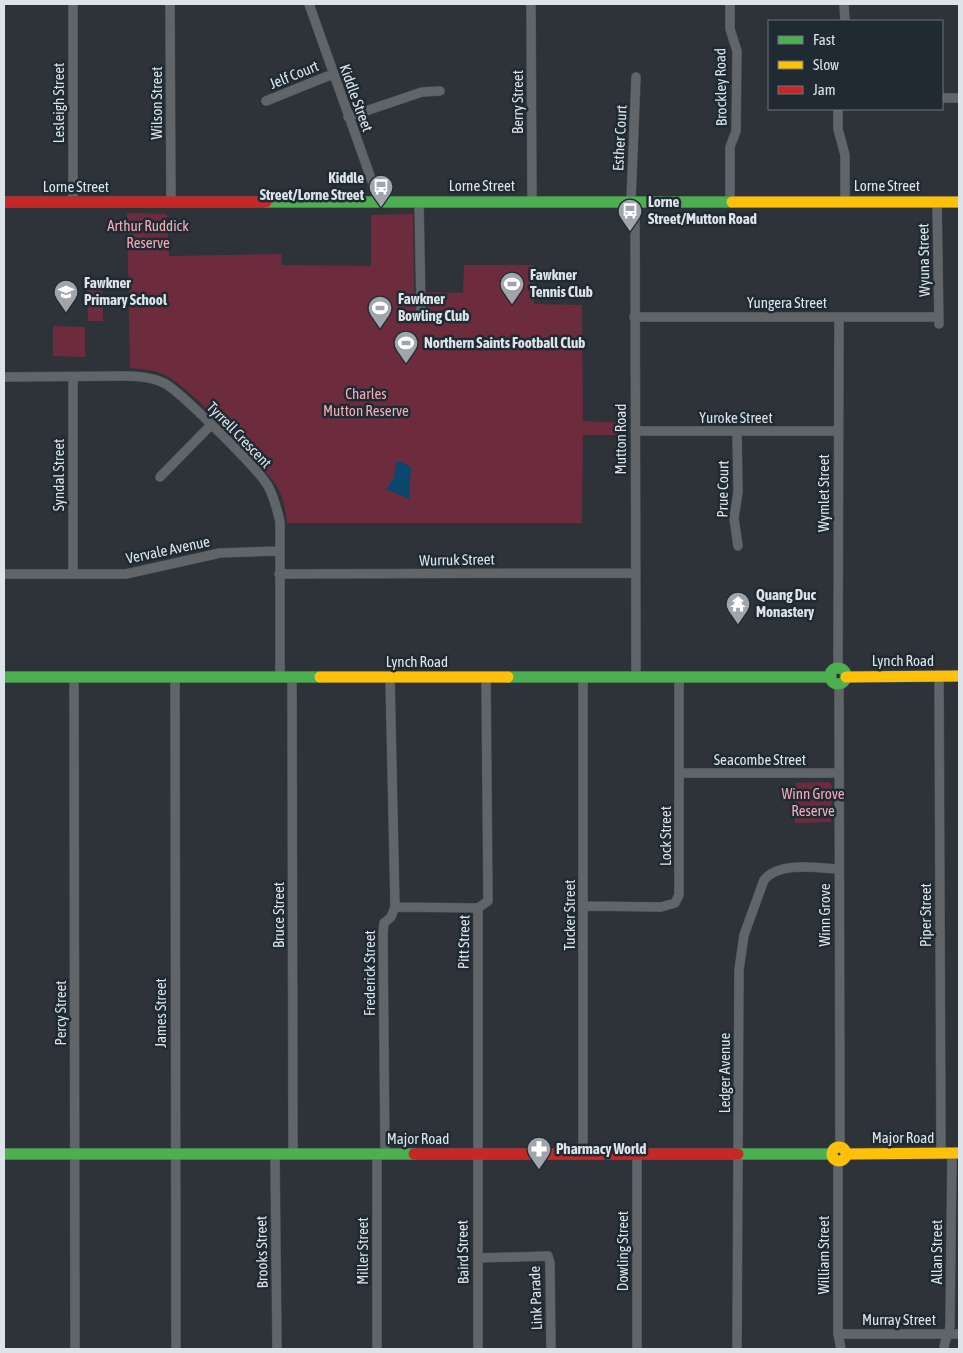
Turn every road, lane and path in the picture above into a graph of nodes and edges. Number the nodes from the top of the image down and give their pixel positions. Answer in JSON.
{"nodes":[{"id":1,"x":73,"y":4,"type":"edge"},
{"id":2,"x":170,"y":4,"type":"edge"},
{"id":3,"x":309,"y":4,"type":"edge"},
{"id":4,"x":531,"y":4,"type":"edge"},
{"id":5,"x":730,"y":4,"type":"edge"},
{"id":6,"x":844,"y":4,"type":"edge"},
{"id":7,"x":844,"y":20,"type":"edge"},
{"id":8,"x":333,"y":74,"type":"junction"},
{"id":9,"x":636,"y":77,"type":"dead end"},
{"id":10,"x":440,"y":91,"type":"dead end"},
{"id":11,"x":943,"y":98,"type":"edge"},
{"id":12,"x":959,"y":98,"type":"edge"},
{"id":13,"x":266,"y":101,"type":"dead end"},
{"id":14,"x":838,"y":110,"type":"edge"},
{"id":15,"x":348,"y":117,"type":"junction"},
{"id":16,"x":379,"y":201,"type":"junction"},
{"id":17,"x":419,"y":201,"type":"junction"},
{"id":18,"x":532,"y":201,"type":"junction"},
{"id":19,"x":633,"y":201,"type":"junction"},
{"id":20,"x":730,"y":201,"type":"junction"},
{"id":21,"x":845,"y":201,"type":"junction"},
{"id":22,"x":4,"y":202,"type":"edge"},
{"id":23,"x":73,"y":202,"type":"junction"},
{"id":24,"x":171,"y":202,"type":"junction"},
{"id":25,"x":938,"y":202,"type":"junction"},
{"id":26,"x":959,"y":202,"type":"edge"},
{"id":27,"x":421,"y":310,"type":"dead end"},
{"id":28,"x":634,"y":317,"type":"junction"},
{"id":29,"x":839,"y":318,"type":"junction"},
{"id":30,"x":939,"y":321,"type":"joint"},
{"id":31,"x":4,"y":377,"type":"edge"},
{"id":32,"x":73,"y":377,"type":"junction"},
{"id":33,"x":210,"y":426,"type":"junction"},
{"id":34,"x":635,"y":431,"type":"junction"},
{"id":35,"x":838,"y":431,"type":"junction"},
{"id":36,"x":738,"y":432,"type":"junction"},
{"id":37,"x":160,"y":477,"type":"dead end"},
{"id":38,"x":738,"y":546,"type":"dead end"},
{"id":39,"x":278,"y":551,"type":"junction"},
{"id":40,"x":636,"y":573,"type":"junction"},
{"id":41,"x":4,"y":574,"type":"edge"},
{"id":42,"x":72,"y":574,"type":"junction"},
{"id":43,"x":279,"y":574,"type":"junction"},
{"id":44,"x":486,"y":676,"type":"junction"},
{"id":45,"x":583,"y":676,"type":"junction"},
{"id":46,"x":636,"y":676,"type":"junction"},
{"id":47,"x":838,"y":676,"type":"junction"},
{"id":48,"x":939,"y":676,"type":"junction"},
{"id":49,"x":959,"y":676,"type":"edge"},
{"id":50,"x":74,"y":677,"type":"junction"},
{"id":51,"x":286,"y":677,"type":"junction"},
{"id":52,"x":390,"y":677,"type":"junction"},
{"id":53,"x":680,"y":677,"type":"junction"},
{"id":54,"x":4,"y":678,"type":"edge"},
{"id":55,"x":174,"y":678,"type":"junction"},
{"id":56,"x":680,"y":773,"type":"junction"},
{"id":57,"x":839,"y":774,"type":"junction"},
{"id":58,"x":838,"y":869,"type":"junction"},
{"id":59,"x":584,"y":906,"type":"junction"},
{"id":60,"x":395,"y":907,"type":"junction"},
{"id":61,"x":478,"y":908,"type":"junction"},
{"id":62,"x":293,"y":1153,"type":"junction"},
{"id":63,"x":951,"y":1153,"type":"edge"},
{"id":64,"x":4,"y":1154,"type":"edge"},
{"id":65,"x":74,"y":1154,"type":"junction"},
{"id":66,"x":175,"y":1154,"type":"junction"},
{"id":67,"x":275,"y":1154,"type":"junction"},
{"id":68,"x":381,"y":1154,"type":"junction"},
{"id":69,"x":476,"y":1154,"type":"junction"},
{"id":70,"x":583,"y":1154,"type":"junction"},
{"id":71,"x":636,"y":1154,"type":"junction"},
{"id":72,"x":738,"y":1154,"type":"junction"},
{"id":73,"x":839,"y":1154,"type":"junction"},
{"id":74,"x":478,"y":1258,"type":"junction"},
{"id":75,"x":838,"y":1334,"type":"junction"},
{"id":76,"x":949,"y":1334,"type":"junction"},
{"id":77,"x":959,"y":1334,"type":"edge"},
{"id":78,"x":75,"y":1349,"type":"edge"},
{"id":79,"x":176,"y":1349,"type":"edge"},
{"id":80,"x":277,"y":1349,"type":"edge"},
{"id":81,"x":377,"y":1349,"type":"edge"},
{"id":82,"x":478,"y":1349,"type":"edge"},
{"id":83,"x":552,"y":1349,"type":"edge"},
{"id":84,"x":637,"y":1349,"type":"edge"},
{"id":85,"x":737,"y":1349,"type":"edge"},
{"id":86,"x":841,"y":1349,"type":"edge"},
{"id":87,"x":944,"y":1349,"type":"edge"}],
"edges":[{"from":1,"to":23,"type":"street","name":"Lesleigh Street"},
{"from":2,"to":24,"type":"street","name":"Wilson Street"},
{"from":3,"to":8,"type":"street","name":"Kiddle Street"},
{"from":4,"to":18,"type":"street","name":"Berry Street"},
{"from":5,"to":20,"type":"street","name":"Brockley Road"},
{"from":6,"to":7,"type":"street"},
{"from":8,"to":13,"type":"street","name":"Jelf Court"},
{"from":8,"to":15,"type":"street","name":"Kiddle Street"},
{"from":9,"to":19,"type":"street","name":"Esther Court"},
{"from":10,"to":15,"type":"street"},
{"from":11,"to":12,"type":"street"},
{"from":14,"to":21,"type":"street"},
{"from":15,"to":16,"type":"street","name":"Kiddle Street"},
{"from":16,"to":17,"type":"street","name":"Lorne Street"},
{"from":16,"to":24,"type":"street","name":"Lorne Street"},
{"from":17,"to":18,"type":"street","name":"Lorne Street"},
{"from":17,"to":27,"type":"street"},
{"from":18,"to":19,"type":"street","name":"Lorne Street"},
{"from":19,"to":20,"type":"street","name":"Lorne Street"},
{"from":19,"to":28,"type":"street","name":"Mutton Road"},
{"from":20,"to":21,"type":"street","name":"Lorne Street"},
{"from":21,"to":25,"type":"street","name":"Lorne Street"},
{"from":22,"to":23,"type":"street","name":"Lorne Street"},
{"from":23,"to":24,"type":"street","name":"Lorne Street"},
{"from":25,"to":26,"type":"street","name":"Lorne Street"},
{"from":25,"to":30,"type":"street","name":"Wyuna Street"},
{"from":28,"to":29,"type":"street","name":"Yungera Street"},
{"from":28,"to":34,"type":"street","name":"Mutton Road"},
{"from":29,"to":30,"type":"street","name":"Yungera Street"},
{"from":29,"to":35,"type":"street","name":"Wymlet Street"},
{"from":31,"to":32,"type":"street","name":"Tyrrell Crescent"},
{"from":32,"to":33,"type":"street","name":"Tyrrell Crescent"},
{"from":32,"to":42,"type":"street","name":"Syndal Street"},
{"from":33,"to":37,"type":"street"},
{"from":33,"to":39,"type":"street","name":"Tyrrell Crescent"},
{"from":34,"to":36,"type":"street","name":"Yuroke Street"},
{"from":34,"to":40,"type":"street","name":"Mutton Road"},
{"from":35,"to":36,"type":"street","name":"Yuroke Street"},
{"from":35,"to":47,"type":"street","name":"Wymlet Street"},
{"from":36,"to":38,"type":"street","name":"Prue Court"},
{"from":39,"to":42,"type":"street","name":"Vervale Avenue"},
{"from":39,"to":43,"type":"street","name":"Tyrrell Crescent"},
{"from":40,"to":43,"type":"street","name":"Wurruk Street"},
{"from":40,"to":46,"type":"street","name":"Mutton Road"},
{"from":41,"to":42,"type":"street","name":"Vervale Avenue"},
{"from":43,"to":51,"type":"street","name":"Tyrrell Crescent"},
{"from":44,"to":45,"type":"street","name":"Lynch Road"},
{"from":44,"to":52,"type":"street","name":"Lynch Road"},
{"from":44,"to":61,"type":"street","name":"Pitt Street"},
{"from":45,"to":46,"type":"street","name":"Lynch Road"},
{"from":45,"to":59,"type":"street","name":"Tucker Street"},
{"from":46,"to":53,"type":"street","name":"Lynch Road"},
{"from":47,"to":48,"type":"street","name":"Lynch Road"},
{"from":47,"to":53,"type":"street","name":"Lynch Road"},
{"from":47,"to":57,"type":"street","name":"Winn Grove"},
{"from":48,"to":49,"type":"street","name":"Lynch Road"},
{"from":48,"to":63,"type":"street","name":"Piper Street"},
{"from":50,"to":54,"type":"street","name":"Lynch Road"},
{"from":50,"to":55,"type":"street","name":"Lynch Road"},
{"from":50,"to":65,"type":"street","name":"Percy Street"},
{"from":51,"to":52,"type":"street","name":"Lynch Road"},
{"from":51,"to":55,"type":"street","name":"Lynch Road"},
{"from":51,"to":62,"type":"street","name":"Bruce Street"},
{"from":52,"to":60,"type":"street","name":"Frederick Street"},
{"from":53,"to":56,"type":"street","name":"Lock Street"},
{"from":55,"to":66,"type":"street","name":"James Street"},
{"from":56,"to":57,"type":"street","name":"Seacombe Street"},
{"from":56,"to":59,"type":"street","name":"Lock Street"},
{"from":57,"to":58,"type":"street","name":"Winn Grove"},
{"from":58,"to":72,"type":"street","name":"Ledger Avenue"},
{"from":58,"to":73,"type":"street","name":"Winn Grove"},
{"from":59,"to":70,"type":"street","name":"Tucker Street"},
{"from":60,"to":61,"type":"street"},
{"from":60,"to":68,"type":"street","name":"Frederick Street"},
{"from":61,"to":69,"type":"street","name":"Pitt Street"},
{"from":62,"to":67,"type":"street","name":"Major Road"},
{"from":62,"to":68,"type":"street","name":"Major Road"},
{"from":63,"to":73,"type":"street","name":"Major Road"},
{"from":63,"to":76,"type":"street","name":"Allan Street"},
{"from":64,"to":65,"type":"street","name":"Major Road"},
{"from":65,"to":66,"type":"street","name":"Major Road"},
{"from":65,"to":78,"type":"street","name":"Percy Street"},
{"from":66,"to":67,"type":"street","name":"Major Road"},
{"from":66,"to":79,"type":"street","name":"James Street"},
{"from":67,"to":80,"type":"street","name":"Brooks Street"},
{"from":68,"to":69,"type":"street","name":"Major Road"},
{"from":68,"to":81,"type":"street","name":"Miller Street"},
{"from":69,"to":70,"type":"street","name":"Major Road"},
{"from":69,"to":74,"type":"street","name":"Baird Street"},
{"from":70,"to":71,"type":"street","name":"Major Road"},
{"from":71,"to":72,"type":"street","name":"Major Road"},
{"from":71,"to":84,"type":"street","name":"Dowling Street"},
{"from":72,"to":73,"type":"street","name":"Major Road"},
{"from":72,"to":85,"type":"street","name":"Ledger Avenue"},
{"from":73,"to":75,"type":"street","name":"William Street"},
{"from":74,"to":82,"type":"street","name":"Baird Street"},
{"from":74,"to":83,"type":"street","name":"Link Parade"},
{"from":75,"to":76,"type":"street","name":"Murray Street"},
{"from":75,"to":86,"type":"street","name":"William Street"},
{"from":76,"to":77,"type":"street","name":"Murray Street"},
{"from":76,"to":87,"type":"street","name":"Allan Street"}]}
